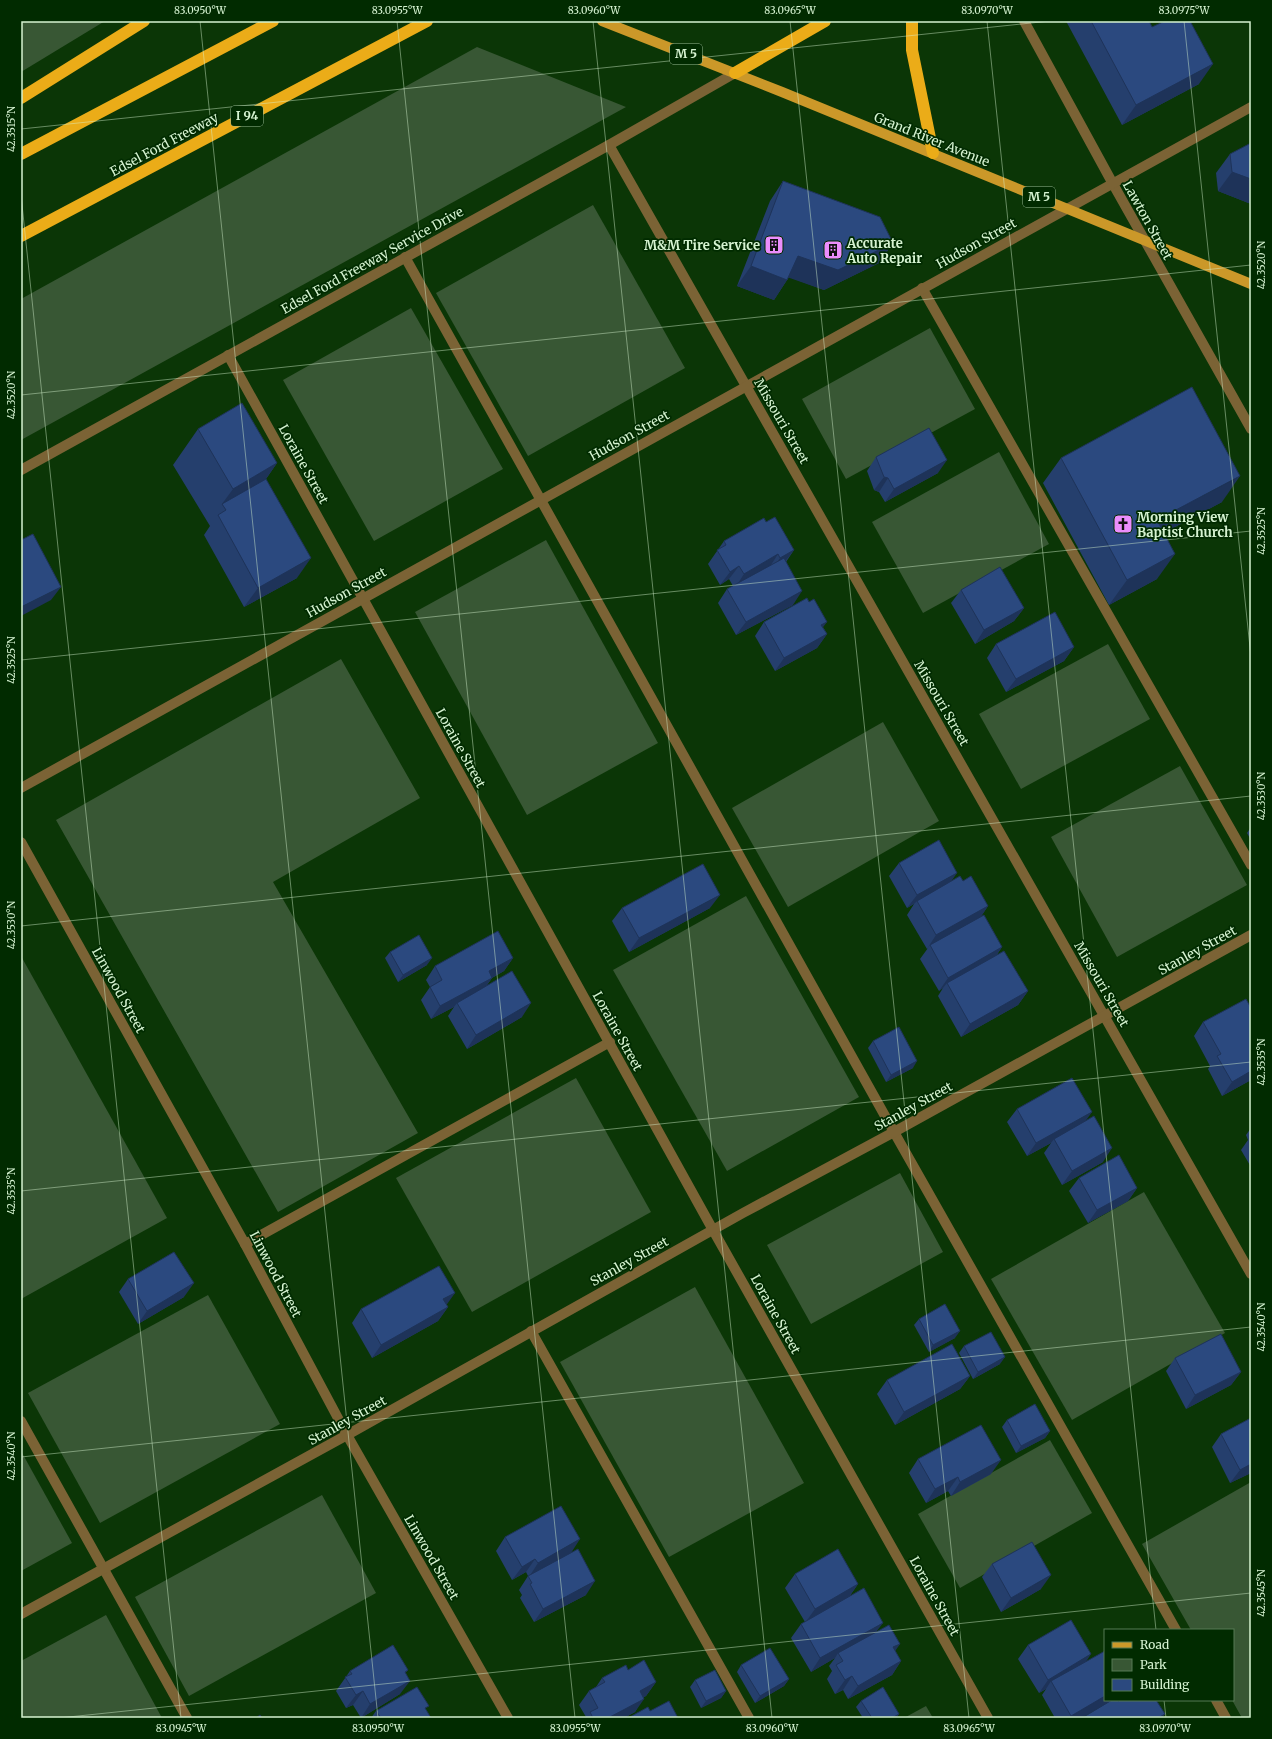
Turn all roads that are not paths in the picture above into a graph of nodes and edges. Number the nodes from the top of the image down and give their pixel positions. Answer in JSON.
{"nodes":[{"id":1,"x":144,"y":21,"type":"edge"},
{"id":2,"x":273,"y":21,"type":"edge"},
{"id":3,"x":426,"y":21,"type":"edge"},
{"id":4,"x":602,"y":21,"type":"edge"},
{"id":5,"x":825,"y":21,"type":"edge"},
{"id":6,"x":912,"y":21,"type":"edge"},
{"id":7,"x":1024,"y":21,"type":"edge"},
{"id":8,"x":735,"y":73,"type":"junction"},
{"id":9,"x":21,"y":98,"type":"edge"},
{"id":10,"x":1251,"y":107,"type":"edge"},
{"id":11,"x":609,"y":145,"type":"junction"},
{"id":12,"x":933,"y":153,"type":"junction"},
{"id":13,"x":21,"y":154,"type":"edge"},
{"id":14,"x":1113,"y":184,"type":"junction"},
{"id":15,"x":1066,"y":208,"type":"junction"},
{"id":16,"x":21,"y":236,"type":"edge"},
{"id":17,"x":1144,"y":240,"type":"junction"},
{"id":18,"x":405,"y":257,"type":"junction"},
{"id":19,"x":1251,"y":284,"type":"edge"},
{"id":20,"x":922,"y":288,"type":"junction"},
{"id":21,"x":228,"y":355,"type":"junction"},
{"id":22,"x":746,"y":385,"type":"junction"},
{"id":23,"x":1251,"y":430,"type":"edge"},
{"id":24,"x":21,"y":470,"type":"edge"},
{"id":25,"x":540,"y":499,"type":"junction"},
{"id":26,"x":363,"y":598,"type":"junction"},
{"id":27,"x":21,"y":788,"type":"edge"},
{"id":28,"x":21,"y":842,"type":"edge"},
{"id":29,"x":1251,"y":864,"type":"edge"},
{"id":30,"x":1251,"y":935,"type":"edge"},
{"id":31,"x":1105,"y":1016,"type":"junction"},
{"id":32,"x":610,"y":1042,"type":"junction"},
{"id":33,"x":894,"y":1132,"type":"junction"},
{"id":34,"x":713,"y":1230,"type":"junction"},
{"id":35,"x":246,"y":1244,"type":"junction"},
{"id":36,"x":1251,"y":1274,"type":"edge"},
{"id":37,"x":531,"y":1331,"type":"junction"},
{"id":38,"x":21,"y":1421,"type":"edge"},
{"id":39,"x":348,"y":1435,"type":"junction"},
{"id":40,"x":104,"y":1569,"type":"junction"},
{"id":41,"x":21,"y":1614,"type":"edge"},
{"id":42,"x":1175,"y":1629,"type":"edge"},
{"id":43,"x":1217,"y":1701,"type":"edge"},
{"id":44,"x":188,"y":1718,"type":"edge"},
{"id":45,"x":508,"y":1718,"type":"edge"},
{"id":46,"x":749,"y":1718,"type":"edge"},
{"id":47,"x":988,"y":1718,"type":"edge"},
{"id":48,"x":1226,"y":1718,"type":"edge"}],
"edges":[{"from":1,"to":9,"type":"highway"},
{"from":2,"to":13,"type":"highway"},
{"from":3,"to":16,"type":"highway","name":"Edsel Ford Freeway","number":"I 94"},
{"from":4,"to":8,"type":"main road","name":"Grand River Avenue","number":"M 5"},
{"from":5,"to":8,"type":"highway"},
{"from":6,"to":12,"type":"highway"},
{"from":7,"to":14,"type":"street","name":"Lawton Street"},
{"from":8,"to":11,"type":"street","name":"Edsel Ford Freeway Service Drive"},
{"from":8,"to":12,"type":"main road","name":"Grand River Avenue","number":"M 5"},
{"from":10,"to":14,"type":"street","name":"Hudson Street"},
{"from":11,"to":18,"type":"street","name":"Edsel Ford Freeway Service Drive"},
{"from":11,"to":22,"type":"street","name":"Missouri Street"},
{"from":12,"to":15,"type":"main road","name":"Grand River Avenue","number":"M 5"},
{"from":14,"to":15,"type":"street","name":"Hudson Street"},
{"from":14,"to":17,"type":"street","name":"Lawton Street"},
{"from":15,"to":17,"type":"main road","name":"Grand River Avenue","number":"M 5"},
{"from":15,"to":20,"type":"street","name":"Hudson Street"},
{"from":17,"to":19,"type":"main road","name":"Grand River Avenue","number":"M 5"},
{"from":17,"to":23,"type":"street","name":"Lawton Street"},
{"from":18,"to":21,"type":"street","name":"Edsel Ford Freeway Service Drive"},
{"from":18,"to":25,"type":"street"},
{"from":20,"to":22,"type":"street","name":"Hudson Street"},
{"from":20,"to":29,"type":"street"},
{"from":21,"to":24,"type":"street","name":"Edsel Ford Freeway Service Drive"},
{"from":21,"to":26,"type":"street","name":"Loraine Street"},
{"from":22,"to":25,"type":"street","name":"Hudson Street"},
{"from":22,"to":31,"type":"street","name":"Missouri Street"},
{"from":25,"to":26,"type":"street","name":"Hudson Street"},
{"from":25,"to":33,"type":"street"},
{"from":26,"to":27,"type":"street","name":"Hudson Street"},
{"from":26,"to":32,"type":"street","name":"Loraine Street"},
{"from":28,"to":35,"type":"street","name":"Linwood Street"},
{"from":30,"to":31,"type":"street","name":"Stanley Street"},
{"from":31,"to":33,"type":"street","name":"Stanley Street"},
{"from":31,"to":36,"type":"street","name":"Missouri Street"},
{"from":32,"to":34,"type":"street","name":"Loraine Street"},
{"from":32,"to":35,"type":"street"},
{"from":33,"to":34,"type":"street","name":"Stanley Street"},
{"from":33,"to":42,"type":"street"},
{"from":34,"to":37,"type":"street","name":"Stanley Street"},
{"from":34,"to":47,"type":"street","name":"Loraine Street"},
{"from":35,"to":39,"type":"street","name":"Linwood Street"},
{"from":37,"to":39,"type":"street","name":"Stanley Street"},
{"from":37,"to":46,"type":"street"},
{"from":38,"to":40,"type":"street"},
{"from":39,"to":40,"type":"street","name":"Stanley Street"},
{"from":39,"to":45,"type":"street","name":"Linwood Street"},
{"from":40,"to":41,"type":"street","name":"Stanley Street"},
{"from":40,"to":44,"type":"street"},
{"from":43,"to":48,"type":"street"}]}
